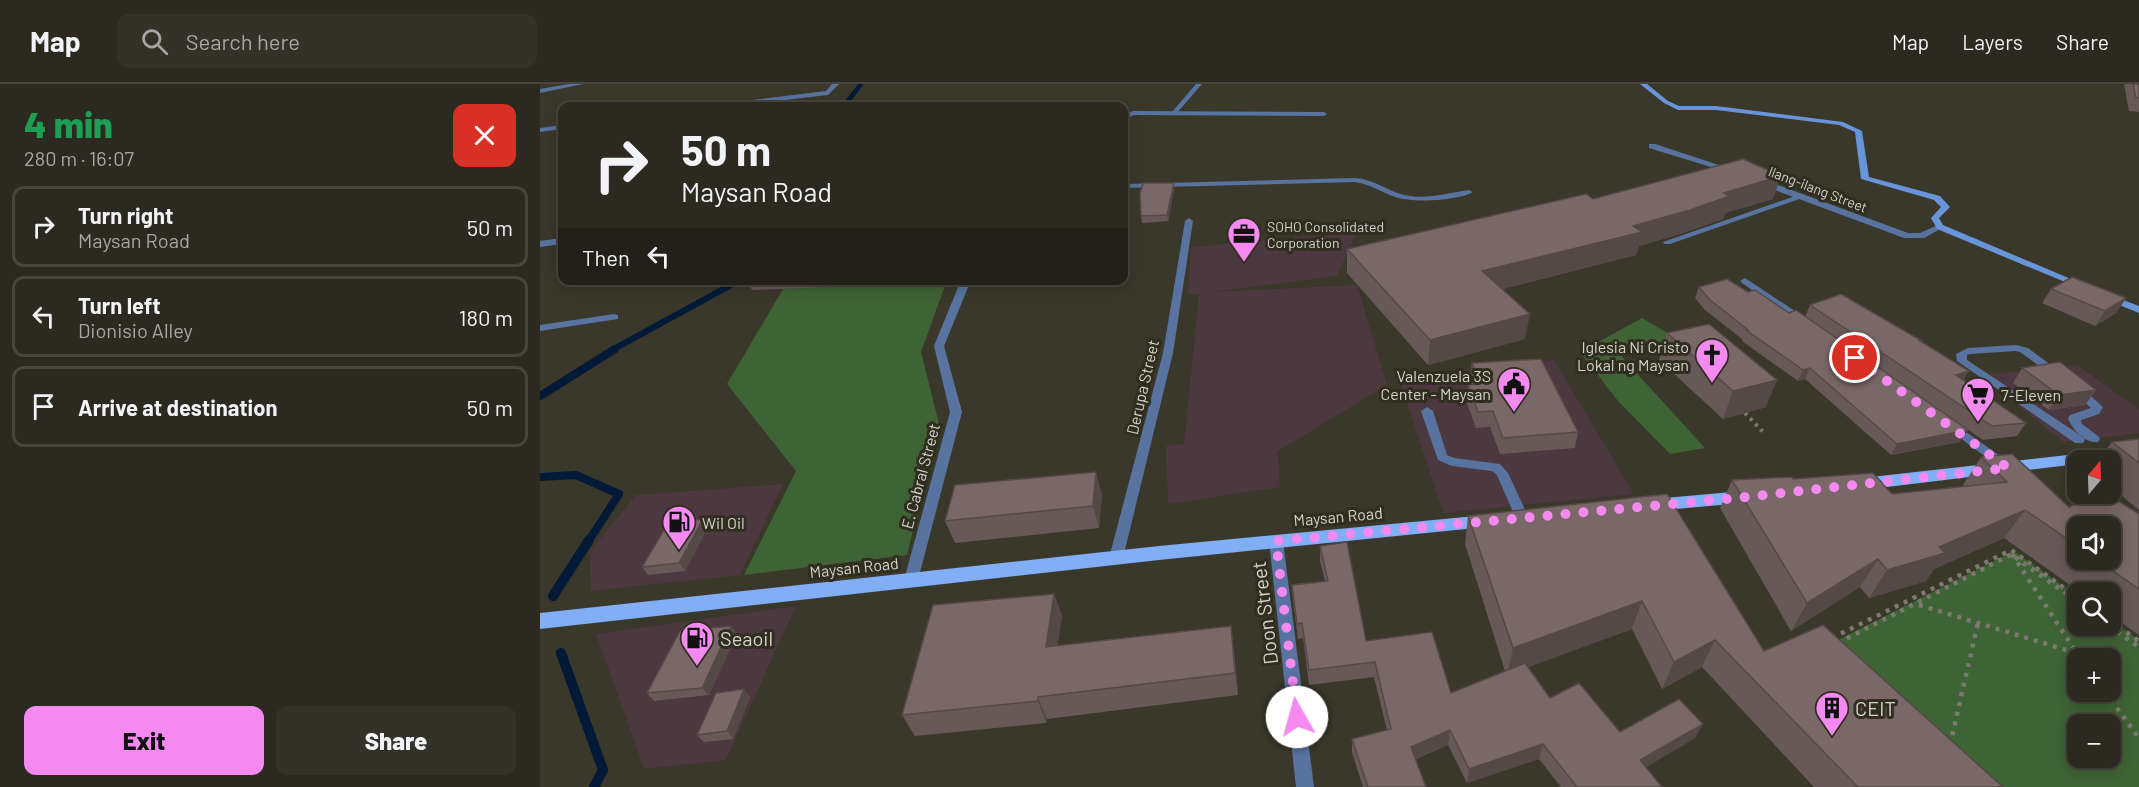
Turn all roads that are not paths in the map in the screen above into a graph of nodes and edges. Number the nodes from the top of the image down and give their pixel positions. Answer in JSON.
{"nodes":[{"id":1,"x":580,"y":84,"type":"edge"},
{"id":2,"x":836,"y":84,"type":"edge"},
{"id":3,"x":1199,"y":84,"type":"edge"},
{"id":4,"x":1643,"y":84,"type":"edge"},
{"id":5,"x":540,"y":91,"type":"edge"},
{"id":6,"x":753,"y":102,"type":"edge"},
{"id":7,"x":1128,"y":114,"type":"edge"},
{"id":8,"x":1174,"y":114,"type":"junction"},
{"id":9,"x":1324,"y":114,"type":"dead end"},
{"id":10,"x":558,"y":128,"type":"edge"},
{"id":11,"x":540,"y":130,"type":"edge"},
{"id":12,"x":1652,"y":146,"type":"dead end"},
{"id":13,"x":1737,"y":173,"type":"edge"},
{"id":14,"x":1760,"y":181,"type":"edge"},
{"id":15,"x":1128,"y":186,"type":"edge"},
{"id":16,"x":1469,"y":192,"type":"dead end"},
{"id":17,"x":1801,"y":197,"type":"junction"},
{"id":18,"x":1189,"y":221,"type":"dead end"},
{"id":19,"x":1940,"y":227,"type":"junction"},
{"id":20,"x":558,"y":242,"type":"edge"},
{"id":21,"x":1667,"y":242,"type":"dead end"},
{"id":22,"x":540,"y":244,"type":"edge"},
{"id":23,"x":1745,"y":280,"type":"dead end"},
{"id":24,"x":964,"y":285,"type":"edge"},
{"id":25,"x":2085,"y":288,"type":"edge"},
{"id":26,"x":2096,"y":292,"type":"edge"},
{"id":27,"x":2139,"y":310,"type":"edge"},
{"id":28,"x":614,"y":317,"type":"dead end"},
{"id":29,"x":540,"y":328,"type":"edge"},
{"id":30,"x":1812,"y":328,"type":"edge"},
{"id":31,"x":1427,"y":411,"type":"dead end"},
{"id":32,"x":1946,"y":422,"type":"edge"},
{"id":33,"x":2094,"y":439,"type":"dead end"},
{"id":34,"x":2079,"y":440,"type":"dead end"},
{"id":35,"x":2139,"y":452,"type":"edge"},
{"id":36,"x":2008,"y":468,"type":"junction"},
{"id":37,"x":1847,"y":486,"type":"edge"},
{"id":38,"x":1763,"y":495,"type":"edge"},
{"id":39,"x":1637,"y":507,"type":"edge"},
{"id":40,"x":1542,"y":516,"type":"edge"},
{"id":41,"x":1522,"y":518,"type":"junction"},
{"id":42,"x":1276,"y":541,"type":"junction"},
{"id":43,"x":1116,"y":558,"type":"junction"},
{"id":44,"x":911,"y":580,"type":"junction"},
{"id":45,"x":540,"y":621,"type":"edge"},
{"id":46,"x":1305,"y":787,"type":"edge"}],
"edges":[{"from":1,"to":5,"type":"street"},
{"from":2,"to":6,"type":"street"},
{"from":3,"to":8,"type":"street"},
{"from":4,"to":19,"type":"street","name":"Ilang-ilang Street"},
{"from":7,"to":8,"type":"street"},
{"from":8,"to":9,"type":"street"},
{"from":10,"to":11,"type":"street"},
{"from":12,"to":13,"type":"street"},
{"from":14,"to":17,"type":"street","name":"Ilang-ilang Street"},
{"from":15,"to":16,"type":"street"},
{"from":17,"to":19,"type":"street","name":"Ilang-ilang Street"},
{"from":17,"to":21,"type":"street"},
{"from":18,"to":43,"type":"street","name":"Derupa Street"},
{"from":19,"to":25,"type":"street"},
{"from":20,"to":22,"type":"street"},
{"from":23,"to":30,"type":"street"},
{"from":24,"to":44,"type":"street","name":"E. Cabral Street"},
{"from":26,"to":27,"type":"street"},
{"from":28,"to":29,"type":"street"},
{"from":31,"to":41,"type":"street"},
{"from":32,"to":36,"type":"street"},
{"from":33,"to":34,"type":"street"},
{"from":35,"to":36,"type":"main road"},
{"from":36,"to":37,"type":"main road"},
{"from":38,"to":39,"type":"main road"},
{"from":40,"to":41,"type":"main road","name":"Maysan Road"},
{"from":41,"to":42,"type":"main road","name":"Maysan Road"},
{"from":42,"to":43,"type":"main road","name":"Maysan Road"},
{"from":42,"to":46,"type":"street","name":"Doon Street"},
{"from":43,"to":44,"type":"main road","name":"Maysan Road"},
{"from":44,"to":45,"type":"main road","name":"Maysan Road"}]}
